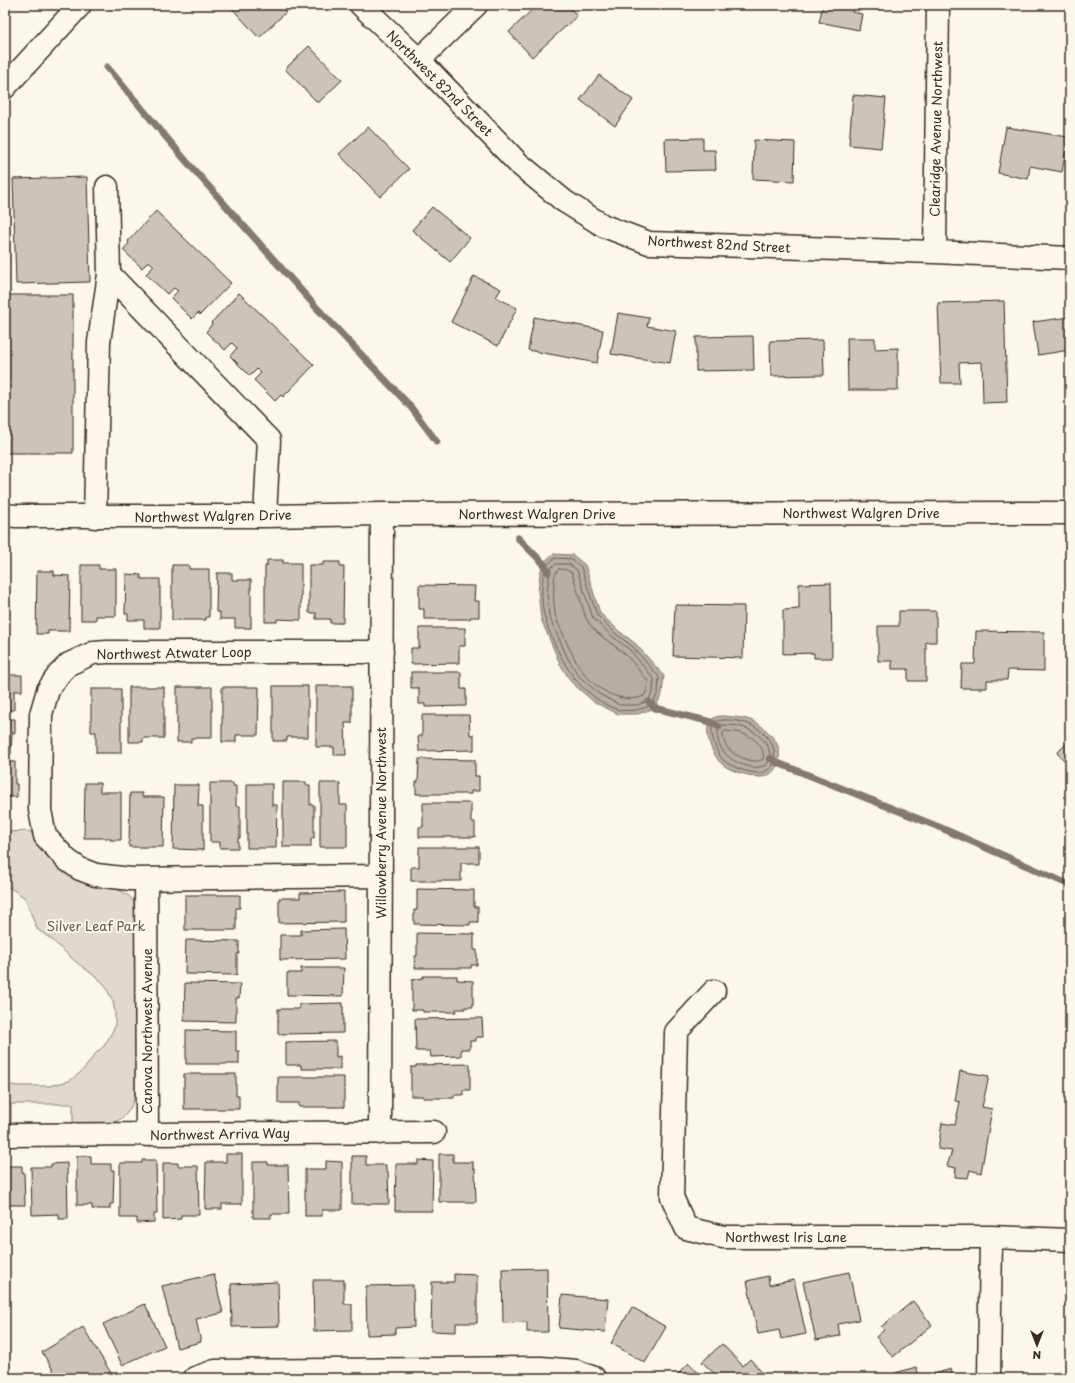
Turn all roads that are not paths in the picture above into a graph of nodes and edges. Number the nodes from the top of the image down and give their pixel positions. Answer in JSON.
{"nodes":[{"id":1,"x":80,"y":5,"type":"edge"},
{"id":2,"x":361,"y":5,"type":"edge"},
{"id":3,"x":476,"y":5,"type":"edge"},
{"id":4,"x":938,"y":5,"type":"edge"},
{"id":5,"x":419,"y":60,"type":"junction"},
{"id":6,"x":5,"y":87,"type":"edge"},
{"id":7,"x":107,"y":187,"type":"dead end"},
{"id":8,"x":935,"y":252,"type":"junction"},
{"id":9,"x":1070,"y":258,"type":"edge"},
{"id":10,"x":109,"y":274,"type":"junction"},
{"id":11,"x":1070,"y":513,"type":"edge"},
{"id":12,"x":382,"y":514,"type":"junction"},
{"id":13,"x":5,"y":515,"type":"edge"},
{"id":14,"x":265,"y":516,"type":"junction"},
{"id":15,"x":95,"y":517,"type":"junction"},
{"id":16,"x":382,"y":652,"type":"junction"},
{"id":17,"x":382,"y":876,"type":"junction"},
{"id":18,"x":146,"y":878,"type":"junction"},
{"id":19,"x":714,"y":991,"type":"dead end"},
{"id":20,"x":380,"y":1132,"type":"junction"},
{"id":21,"x":434,"y":1132,"type":"dead end"},
{"id":22,"x":5,"y":1135,"type":"edge"},
{"id":23,"x":147,"y":1135,"type":"junction"},
{"id":24,"x":991,"y":1237,"type":"junction"},
{"id":25,"x":1070,"y":1240,"type":"edge"},
{"id":26,"x":195,"y":1378,"type":"edge"},
{"id":27,"x":594,"y":1378,"type":"edge"},
{"id":28,"x":989,"y":1378,"type":"edge"}],
"edges":[{"from":1,"to":6,"type":"street"},
{"from":2,"to":5,"type":"street","name":"Northwest 82nd Street"},
{"from":3,"to":5,"type":"street"},
{"from":4,"to":8,"type":"street","name":"Clearidge Avenue Northwest"},
{"from":5,"to":8,"type":"street","name":"Northwest 82nd Street"},
{"from":7,"to":10,"type":"street"},
{"from":8,"to":9,"type":"street","name":"Northwest 82nd Street"},
{"from":10,"to":14,"type":"street"},
{"from":10,"to":15,"type":"street"},
{"from":11,"to":12,"type":"street","name":"Northwest Walgren Drive"},
{"from":12,"to":14,"type":"street","name":"Northwest Walgren Drive"},
{"from":12,"to":16,"type":"street","name":"Willowberry Avenue Northwest"},
{"from":13,"to":15,"type":"street","name":"Northwest Walgren Drive"},
{"from":14,"to":15,"type":"street","name":"Northwest Walgren Drive"},
{"from":16,"to":17,"type":"street","name":"Willowberry Avenue Northwest"},
{"from":16,"to":18,"type":"street","name":"Northwest Atwater Loop"},
{"from":17,"to":18,"type":"street","name":"Northwest Atwater Loop"},
{"from":17,"to":20,"type":"street","name":"Willowberry Avenue Northwest"},
{"from":18,"to":23,"type":"street","name":"Canova Northwest Avenue"},
{"from":19,"to":24,"type":"street","name":"Northwest Iris Lane"},
{"from":20,"to":21,"type":"street","name":"Northwest Arriva Way"},
{"from":20,"to":23,"type":"street","name":"Northwest Arriva Way"},
{"from":22,"to":23,"type":"street","name":"Northwest Arriva Way"},
{"from":24,"to":25,"type":"street","name":"Northwest Iris Lane"},
{"from":24,"to":28,"type":"street"},
{"from":26,"to":27,"type":"street"}]}
